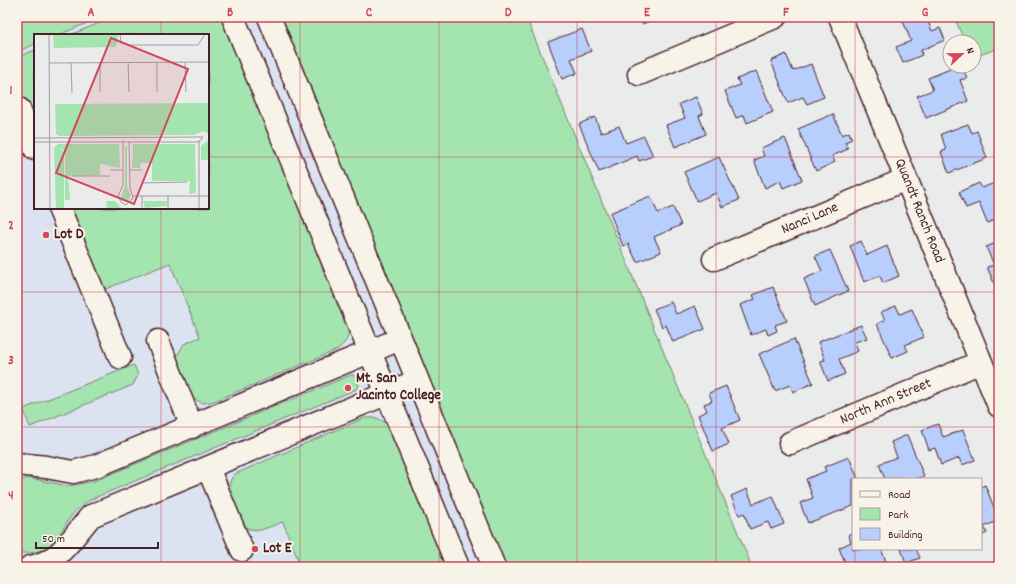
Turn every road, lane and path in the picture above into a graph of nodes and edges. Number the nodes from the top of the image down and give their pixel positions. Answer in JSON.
{"nodes":[{"id":1,"x":234,"y":17,"type":"edge"},
{"id":2,"x":269,"y":17,"type":"edge"},
{"id":3,"x":775,"y":17,"type":"edge"},
{"id":4,"x":840,"y":17,"type":"edge"},
{"id":5,"x":638,"y":74,"type":"dead end"},
{"id":6,"x":19,"y":109,"type":"dead end"},
{"id":7,"x":34,"y":146,"type":"edge"},
{"id":8,"x":906,"y":179,"type":"junction"},
{"id":9,"x":59,"y":209,"type":"edge"},
{"id":10,"x":714,"y":259,"type":"dead end"},
{"id":11,"x":400,"y":339,"type":"junction"},
{"id":12,"x":158,"y":341,"type":"dead end"},
{"id":13,"x":370,"y":352,"type":"junction"},
{"id":14,"x":120,"y":357,"type":"dead end"},
{"id":15,"x":981,"y":362,"type":"junction"},
{"id":16,"x":417,"y":381,"type":"junction"},
{"id":17,"x":387,"y":393,"type":"junction"},
{"id":18,"x":999,"y":406,"type":"edge"},
{"id":19,"x":192,"y":427,"type":"junction"},
{"id":20,"x":790,"y":443,"type":"dead end"},
{"id":21,"x":17,"y":464,"type":"edge"},
{"id":22,"x":208,"y":468,"type":"junction"},
{"id":23,"x":242,"y":550,"type":"dead end"},
{"id":24,"x":43,"y":565,"type":"edge"},
{"id":25,"x":458,"y":567,"type":"edge"},
{"id":26,"x":494,"y":567,"type":"edge"}],
"edges":[{"from":1,"to":13,"type":"street"},
{"from":2,"to":11,"type":"street"},
{"from":3,"to":5,"type":"street"},
{"from":4,"to":8,"type":"street","name":"Quandt Ranch Road"},
{"from":6,"to":7,"type":"street"},
{"from":8,"to":10,"type":"street","name":"Nanci Lane"},
{"from":8,"to":15,"type":"street","name":"Quandt Ranch Road"},
{"from":9,"to":14,"type":"street"},
{"from":11,"to":13,"type":"street"},
{"from":11,"to":16,"type":"street"},
{"from":12,"to":19,"type":"street"},
{"from":13,"to":17,"type":"street"},
{"from":13,"to":19,"type":"street"},
{"from":15,"to":18,"type":"street","name":"Quandt Ranch Road"},
{"from":15,"to":20,"type":"street","name":"North Ann Street"},
{"from":16,"to":17,"type":"street"},
{"from":16,"to":26,"type":"street"},
{"from":17,"to":22,"type":"street"},
{"from":17,"to":25,"type":"street"},
{"from":19,"to":21,"type":"street"},
{"from":22,"to":23,"type":"street"},
{"from":22,"to":24,"type":"street"}]}
